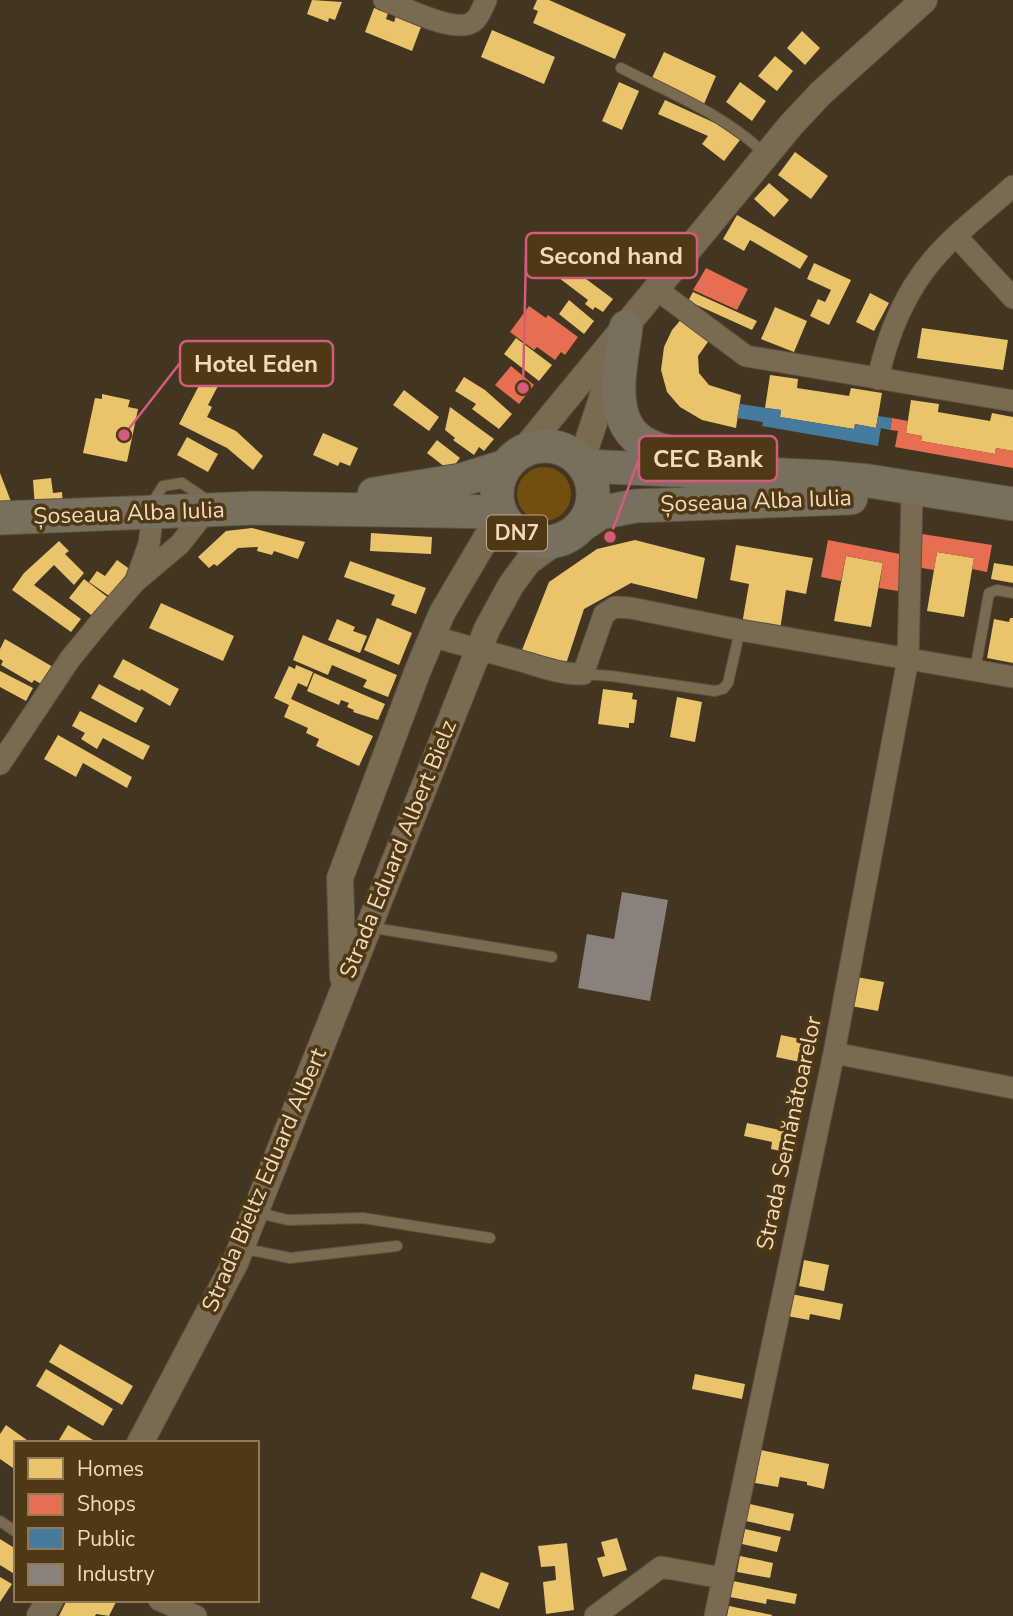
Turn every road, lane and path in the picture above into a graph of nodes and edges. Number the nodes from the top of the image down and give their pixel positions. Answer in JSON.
{"nodes":[{"id":1,"x":384,"y":0,"type":"edge"},
{"id":2,"x":486,"y":0,"type":"edge"},
{"id":3,"x":924,"y":0,"type":"edge"},
{"id":4,"x":621,"y":68,"type":"dead end"},
{"id":5,"x":765,"y":155,"type":"junction"},
{"id":6,"x":1013,"y":187,"type":"edge"},
{"id":7,"x":956,"y":236,"type":"junction"},
{"id":8,"x":656,"y":289,"type":"junction"},
{"id":9,"x":1013,"y":298,"type":"edge"},
{"id":10,"x":626,"y":327,"type":"junction"},
{"id":11,"x":878,"y":379,"type":"junction"},
{"id":12,"x":1013,"y":401,"type":"edge"},
{"id":13,"x":515,"y":459,"type":"junction"},
{"id":14,"x":582,"y":464,"type":"junction"},
{"id":15,"x":923,"y":493,"type":"junction"},
{"id":16,"x":1013,"y":504,"type":"edge"},
{"id":17,"x":257,"y":509,"type":"junction"},
{"id":18,"x":206,"y":511,"type":"junction"},
{"id":19,"x":500,"y":512,"type":"junction"},
{"id":20,"x":153,"y":513,"type":"junction"},
{"id":21,"x":0,"y":518,"type":"edge"},
{"id":22,"x":571,"y":532,"type":"junction"},
{"id":23,"x":135,"y":582,"type":"junction"},
{"id":24,"x":1013,"y":593,"type":"edge"},
{"id":25,"x":740,"y":630,"type":"junction"},
{"id":26,"x":432,"y":636,"type":"junction"},
{"id":27,"x":478,"y":651,"type":"junction"},
{"id":28,"x":908,"y":659,"type":"junction"},
{"id":29,"x":975,"y":670,"type":"junction"},
{"id":30,"x":583,"y":674,"type":"junction"},
{"id":31,"x":1013,"y":677,"type":"edge"},
{"id":32,"x":0,"y":764,"type":"edge"},
{"id":33,"x":368,"y":927,"type":"junction"},
{"id":34,"x":552,"y":957,"type":"dead end"},
{"id":35,"x":343,"y":988,"type":"junction"},
{"id":36,"x":834,"y":1053,"type":"junction"},
{"id":37,"x":1013,"y":1088,"type":"edge"},
{"id":38,"x":255,"y":1212,"type":"junction"},
{"id":39,"x":490,"y":1238,"type":"dead end"},
{"id":40,"x":397,"y":1246,"type":"dead end"},
{"id":41,"x":241,"y":1248,"type":"junction"},
{"id":42,"x":140,"y":1441,"type":"edge"},
{"id":43,"x":722,"y":1578,"type":"junction"},
{"id":44,"x":164,"y":1602,"type":"edge"},
{"id":45,"x":197,"y":1616,"type":"edge"},
{"id":46,"x":595,"y":1616,"type":"edge"},
{"id":47,"x":715,"y":1616,"type":"edge"}],
"edges":[{"from":1,"to":2,"type":"street"},
{"from":3,"to":5,"type":"street"},
{"from":4,"to":5,"type":"lane"},
{"from":5,"to":8,"type":"street"},
{"from":6,"to":7,"type":"street"},
{"from":7,"to":9,"type":"street"},
{"from":7,"to":11,"type":"street"},
{"from":8,"to":10,"type":"street"},
{"from":8,"to":11,"type":"street"},
{"from":10,"to":13,"type":"street"},
{"from":10,"to":14,"type":"street"},
{"from":10,"to":15,"type":"main road"},
{"from":11,"to":12,"type":"street"},
{"from":13,"to":14,"type":"main road","name":"Șoseaua Alba Iulia","number":"DN7"},
{"from":13,"to":17,"type":"main road","name":"Șoseaua Alba Iulia","number":"DN7"},
{"from":13,"to":19,"type":"main road","number":"DN7"},
{"from":14,"to":15,"type":"main road","name":"Șoseaua Alba Iulia","number":"DN7"},
{"from":14,"to":22,"type":"main road"},
{"from":15,"to":16,"type":"main road","name":"Șoseaua Alba Iulia","number":"DN7"},
{"from":15,"to":22,"type":"main road","name":"Șoseaua Alba Iulia","number":"DN7"},
{"from":15,"to":28,"type":"street","name":"Strada Semănătoarelor"},
{"from":17,"to":18,"type":"main road","name":"Șoseaua Alba Iulia","number":"DN7"},
{"from":17,"to":19,"type":"main road","name":"Șoseaua Alba Iulia","number":"DN7"},
{"from":18,"to":20,"type":"main road","name":"Șoseaua Alba Iulia","number":"DN7"},
{"from":18,"to":23,"type":"street"},
{"from":19,"to":22,"type":"main road","name":"Șoseaua Alba Iulia","number":"DN7"},
{"from":19,"to":26,"type":"street","name":"Strada Eduard Albert Bielz"},
{"from":20,"to":21,"type":"main road","name":"Șoseaua Alba Iulia","number":"DN7"},
{"from":20,"to":23,"type":"street"},
{"from":22,"to":27,"type":"street","name":"Strada Eduard Albert Bielz"},
{"from":23,"to":32,"type":"street"},
{"from":24,"to":29,"type":"lane"},
{"from":25,"to":28,"type":"street"},
{"from":25,"to":30,"type":"lane"},
{"from":25,"to":30,"type":"street"},
{"from":26,"to":27,"type":"street"},
{"from":26,"to":35,"type":"street","name":"Strada Eduard Albert Bielz"},
{"from":27,"to":30,"type":"street"},
{"from":27,"to":33,"type":"street","name":"Strada Eduard Albert Bielz"},
{"from":28,"to":29,"type":"street"},
{"from":28,"to":36,"type":"street","name":"Strada Semănătoarelor"},
{"from":29,"to":31,"type":"street"},
{"from":33,"to":34,"type":"lane"},
{"from":33,"to":35,"type":"street","name":"Strada Eduard Albert Bielz"},
{"from":35,"to":38,"type":"street","name":"Strada Bieltz Eduard Albert"},
{"from":36,"to":37,"type":"street"},
{"from":36,"to":43,"type":"street","name":"Strada Semănătoarelor"},
{"from":38,"to":39,"type":"lane"},
{"from":38,"to":41,"type":"street","name":"Strada Bieltz Eduard Albert"},
{"from":40,"to":41,"type":"lane"},
{"from":41,"to":42,"type":"street","name":"Strada Bieltz Eduard Albert"},
{"from":43,"to":46,"type":"street"},
{"from":43,"to":47,"type":"street","name":"Strada Semănătoarelor"},
{"from":44,"to":45,"type":"street"}]}
